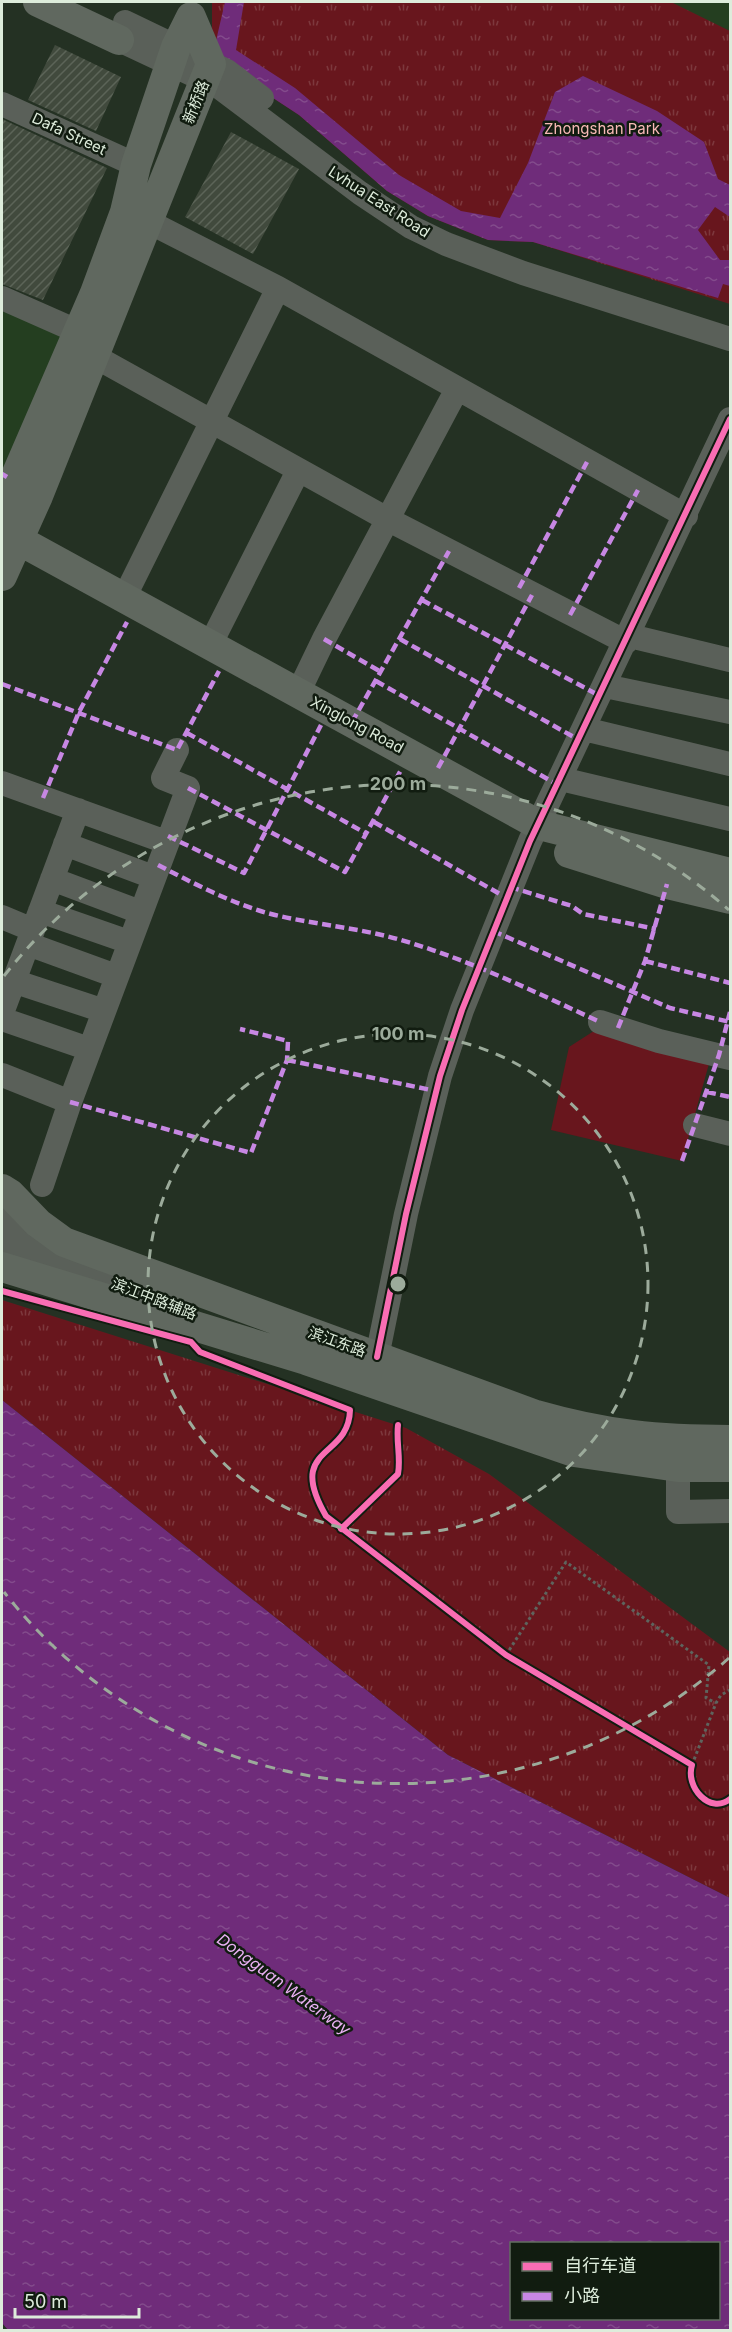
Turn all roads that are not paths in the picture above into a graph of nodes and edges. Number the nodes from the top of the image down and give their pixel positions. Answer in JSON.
{"nodes":[{"id":1,"x":38,"y":2,"type":"edge"},
{"id":2,"x":80,"y":2,"type":"edge"},
{"id":3,"x":194,"y":9,"type":"edge"},
{"id":4,"x":122,"y":31,"type":"junction"},
{"id":5,"x":173,"y":55,"type":"junction"},
{"id":6,"x":208,"y":72,"type":"junction"},
{"id":7,"x":2,"y":104,"type":"edge"},
{"id":8,"x":136,"y":165,"type":"junction"},
{"id":9,"x":149,"y":222,"type":"junction"},
{"id":10,"x":278,"y":288,"type":"junction"},
{"id":11,"x":2,"y":298,"type":"edge"},
{"id":12,"x":730,"y":326,"type":"edge"},
{"id":13,"x":730,"y":339,"type":"edge"},
{"id":14,"x":87,"y":344,"type":"junction"},
{"id":15,"x":457,"y":389,"type":"junction"},
{"id":16,"x":730,"y":419,"type":"edge"},
{"id":17,"x":213,"y":420,"type":"junction"},
{"id":18,"x":298,"y":471,"type":"junction"},
{"id":19,"x":2,"y":508,"type":"edge"},
{"id":20,"x":686,"y":516,"type":"junction"},
{"id":21,"x":389,"y":520,"type":"junction"},
{"id":22,"x":6,"y":552,"type":"edge"},
{"id":23,"x":124,"y":598,"type":"junction"},
{"id":24,"x":628,"y":639,"type":"junction"},
{"id":25,"x":210,"y":645,"type":"junction"},
{"id":26,"x":730,"y":660,"type":"edge"},
{"id":27,"x":605,"y":686,"type":"junction"},
{"id":28,"x":298,"y":693,"type":"junction"},
{"id":29,"x":730,"y":712,"type":"edge"},
{"id":30,"x":584,"y":729,"type":"junction"},
{"id":31,"x":177,"y":750,"type":"dead end"},
{"id":32,"x":730,"y":764,"type":"edge"},
{"id":33,"x":561,"y":779,"type":"junction"},
{"id":34,"x":2,"y":783,"type":"edge"},
{"id":35,"x":78,"y":810,"type":"junction"},
{"id":36,"x":730,"y":819,"type":"edge"},
{"id":37,"x":534,"y":833,"type":"junction"},
{"id":38,"x":166,"y":842,"type":"junction"},
{"id":39,"x":65,"y":844,"type":"junction"},
{"id":40,"x":730,"y":873,"type":"edge"},
{"id":41,"x":153,"y":877,"type":"junction"},
{"id":42,"x":52,"y":879,"type":"junction"},
{"id":43,"x":730,"y":899,"type":"edge"},
{"id":44,"x":140,"y":912,"type":"junction"},
{"id":45,"x":2,"y":916,"type":"edge"},
{"id":46,"x":33,"y":928,"type":"junction"},
{"id":47,"x":129,"y":942,"type":"junction"},
{"id":48,"x":116,"y":976,"type":"junction"},
{"id":49,"x":13,"y":981,"type":"junction"},
{"id":50,"x":104,"y":1011,"type":"junction"},
{"id":51,"x":2,"y":1012,"type":"edge"},
{"id":52,"x":600,"y":1022,"type":"dead end"},
{"id":53,"x":89,"y":1049,"type":"junction"},
{"id":54,"x":730,"y":1058,"type":"edge"},
{"id":55,"x":2,"y":1076,"type":"edge"},
{"id":56,"x":70,"y":1102,"type":"junction"},
{"id":57,"x":695,"y":1125,"type":"dead end"},
{"id":58,"x":730,"y":1134,"type":"edge"},
{"id":59,"x":42,"y":1185,"type":"dead end"},
{"id":60,"x":2,"y":1189,"type":"edge"},
{"id":61,"x":2,"y":1219,"type":"edge"},
{"id":62,"x":2,"y":1242,"type":"edge"},
{"id":63,"x":64,"y":1242,"type":"junction"},
{"id":64,"x":2,"y":1267,"type":"edge"},
{"id":65,"x":377,"y":1357,"type":"junction"},
{"id":66,"x":306,"y":1360,"type":"junction"},
{"id":67,"x":730,"y":1440,"type":"edge"},
{"id":68,"x":678,"y":1467,"type":"junction"},
{"id":69,"x":730,"y":1467,"type":"edge"},
{"id":70,"x":730,"y":1511,"type":"edge"}],
"edges":[{"from":1,"to":4,"type":"main road"},
{"from":2,"to":4,"type":"main road"},
{"from":3,"to":5,"type":"main road","name":"新桥路"},
{"from":3,"to":6,"type":"main road","name":"新桥路"},
{"from":4,"to":5,"type":"street","name":"Lvhua East Road"},
{"from":5,"to":6,"type":"street","name":"Lvhua East Road"},
{"from":5,"to":8,"type":"main road","name":"新桥路"},
{"from":6,"to":9,"type":"main road","name":"新桥路"},
{"from":6,"to":12,"type":"street","name":"Lvhua East Road"},
{"from":6,"to":13,"type":"street","name":"Lvhua East Road"},
{"from":7,"to":8,"type":"street","name":"Dafa Street"},
{"from":8,"to":14,"type":"main road","name":"新桥路"},
{"from":9,"to":10,"type":"street"},
{"from":9,"to":14,"type":"main road","name":"新桥路"},
{"from":10,"to":15,"type":"street"},
{"from":10,"to":17,"type":"street"},
{"from":11,"to":14,"type":"street"},
{"from":14,"to":17,"type":"street"},
{"from":14,"to":19,"type":"main road","name":"新桥路"},
{"from":14,"to":22,"type":"main road","name":"新桥路"},
{"from":15,"to":20,"type":"street"},
{"from":15,"to":21,"type":"street"},
{"from":16,"to":20,"type":"street"},
{"from":17,"to":18,"type":"street"},
{"from":17,"to":23,"type":"street"},
{"from":18,"to":21,"type":"street"},
{"from":18,"to":25,"type":"street"},
{"from":20,"to":24,"type":"street"},
{"from":21,"to":24,"type":"street"},
{"from":21,"to":28,"type":"street"},
{"from":22,"to":23,"type":"main road","name":"Xinglong Road"},
{"from":22,"to":37,"type":"main road","name":"Xinglong Road"},
{"from":23,"to":25,"type":"main road","name":"Xinglong Road"},
{"from":24,"to":26,"type":"street"},
{"from":24,"to":27,"type":"street"},
{"from":25,"to":28,"type":"main road","name":"Xinglong Road"},
{"from":27,"to":29,"type":"street"},
{"from":27,"to":30,"type":"street"},
{"from":28,"to":37,"type":"main road","name":"Xinglong Road"},
{"from":30,"to":32,"type":"street"},
{"from":30,"to":33,"type":"street"},
{"from":31,"to":38,"type":"street"},
{"from":33,"to":36,"type":"street"},
{"from":33,"to":37,"type":"street"},
{"from":34,"to":35,"type":"street"},
{"from":35,"to":38,"type":"street"},
{"from":35,"to":39,"type":"street"},
{"from":37,"to":40,"type":"main road","name":"Xinglong Road"},
{"from":37,"to":43,"type":"main road","name":"Xinglong Road"},
{"from":37,"to":65,"type":"street"},
{"from":38,"to":41,"type":"street"},
{"from":39,"to":41,"type":"street"},
{"from":39,"to":42,"type":"street"},
{"from":41,"to":44,"type":"street"},
{"from":42,"to":44,"type":"street"},
{"from":42,"to":46,"type":"street"},
{"from":44,"to":47,"type":"street"},
{"from":45,"to":46,"type":"street"},
{"from":46,"to":47,"type":"street"},
{"from":46,"to":48,"type":"street"},
{"from":46,"to":49,"type":"street"},
{"from":47,"to":48,"type":"street"},
{"from":48,"to":50,"type":"street"},
{"from":49,"to":50,"type":"street"},
{"from":49,"to":51,"type":"street"},
{"from":50,"to":53,"type":"street"},
{"from":51,"to":53,"type":"street"},
{"from":52,"to":54,"type":"street"},
{"from":53,"to":56,"type":"street"},
{"from":55,"to":56,"type":"street"},
{"from":56,"to":59,"type":"street"},
{"from":57,"to":58,"type":"street"},
{"from":60,"to":63,"type":"main road","name":"滨江东路"},
{"from":61,"to":63,"type":"street"},
{"from":62,"to":66,"type":"street","name":"滨江中路辅路"},
{"from":63,"to":65,"type":"main road","name":"滨江东路"},
{"from":64,"to":66,"type":"main road","name":"滨江东路"},
{"from":65,"to":67,"type":"main road","name":"滨江东路"},
{"from":66,"to":68,"type":"main road","name":"滨江东路"},
{"from":68,"to":69,"type":"main road","name":"滨江东路"},
{"from":68,"to":70,"type":"street"}]}
